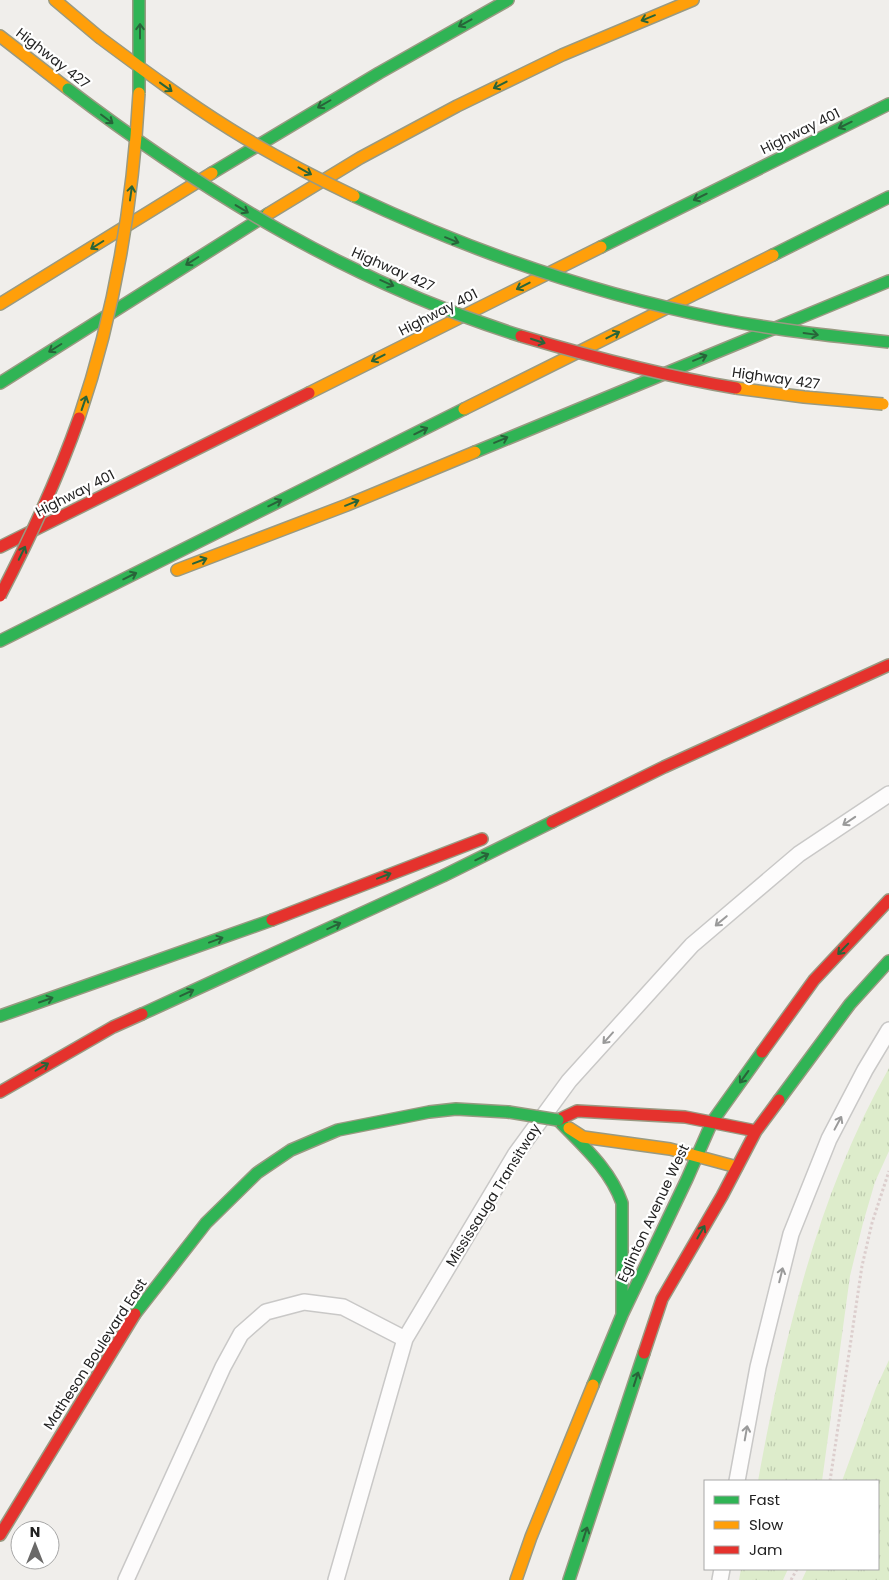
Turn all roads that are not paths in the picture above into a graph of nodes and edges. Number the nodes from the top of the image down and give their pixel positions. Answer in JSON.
{"nodes":[{"id":1,"x":55,"y":0,"type":"edge"},
{"id":2,"x":139,"y":0,"type":"edge"},
{"id":3,"x":508,"y":0,"type":"edge"},
{"id":4,"x":693,"y":0,"type":"edge"},
{"id":5,"x":0,"y":36,"type":"edge"},
{"id":6,"x":889,"y":104,"type":"edge"},
{"id":7,"x":889,"y":196,"type":"edge"},
{"id":8,"x":889,"y":281,"type":"edge"},
{"id":9,"x":0,"y":304,"type":"edge"},
{"id":10,"x":889,"y":342,"type":"edge"},
{"id":11,"x":0,"y":383,"type":"edge"},
{"id":12,"x":886,"y":404,"type":"edge"},
{"id":13,"x":0,"y":547,"type":"edge"},
{"id":14,"x":162,"y":576,"type":"dead end"},
{"id":15,"x":134,"y":586,"type":"dead end"},
{"id":16,"x":0,"y":596,"type":"edge"},
{"id":17,"x":24,"y":629,"type":"junction"},
{"id":18,"x":0,"y":641,"type":"edge"},
{"id":19,"x":889,"y":665,"type":"edge"},
{"id":20,"x":664,"y":767,"type":"junction"},
{"id":21,"x":889,"y":794,"type":"edge"},
{"id":22,"x":536,"y":817,"type":"dead end"},
{"id":23,"x":490,"y":835,"type":"dead end"},
{"id":24,"x":889,"y":900,"type":"edge"},
{"id":25,"x":889,"y":961,"type":"edge"},
{"id":26,"x":0,"y":1016,"type":"edge"},
{"id":27,"x":889,"y":1030,"type":"edge"},
{"id":28,"x":0,"y":1092,"type":"edge"},
{"id":29,"x":558,"y":1120,"type":"junction"},
{"id":30,"x":712,"y":1122,"type":"junction"},
{"id":31,"x":756,"y":1131,"type":"junction"},
{"id":32,"x":696,"y":1156,"type":"junction"},
{"id":33,"x":737,"y":1167,"type":"junction"},
{"id":34,"x":622,"y":1315,"type":"junction"},
{"id":35,"x":405,"y":1339,"type":"junction"},
{"id":36,"x":737,"y":1480,"type":"edge"},
{"id":37,"x":0,"y":1535,"type":"edge"},
{"id":38,"x":126,"y":1580,"type":"edge"},
{"id":39,"x":336,"y":1580,"type":"edge"},
{"id":40,"x":516,"y":1580,"type":"edge"},
{"id":41,"x":569,"y":1580,"type":"edge"}],
"edges":[{"from":1,"to":10,"type":"main road","one_way":true,"bridge":true},
{"from":16,"to":2,"type":"main road","one_way":true,"bridge":true},
{"from":3,"to":9,"type":"main road","one_way":true},
{"from":4,"to":11,"type":"main road","one_way":true},
{"from":5,"to":12,"type":"main road","name":"Highway 427","one_way":true,"bridge":true},
{"from":6,"to":13,"type":"main road","name":"Highway 401","one_way":true},
{"from":17,"to":7,"type":"main road","one_way":true},
{"from":14,"to":8,"type":"main road","one_way":true},
{"from":15,"to":17,"type":"main road"},
{"from":17,"to":18,"type":"main road"},
{"from":19,"to":20,"type":"main road"},
{"from":20,"to":22,"type":"main road"},
{"from":28,"to":20,"type":"main road","one_way":true},
{"from":21,"to":35,"type":"lane","name":"Mississauga Transitway","one_way":true},
{"from":26,"to":23,"type":"main road","one_way":true},
{"from":24,"to":30,"type":"main road","name":"Eglinton Avenue West","one_way":true},
{"from":25,"to":31,"type":"main road"},
{"from":36,"to":27,"type":"lane","one_way":true},
{"from":29,"to":30,"type":"main road"},
{"from":29,"to":32,"type":"main road","name":"Matheson Boulevard East"},
{"from":29,"to":34,"type":"main road"},
{"from":29,"to":37,"type":"main road","name":"Matheson Boulevard East","bridge":true},
{"from":30,"to":31,"type":"main road"},
{"from":30,"to":32,"type":"main road","name":"Eglinton Avenue West"},
{"from":31,"to":33,"type":"main road"},
{"from":32,"to":33,"type":"main road","name":"Matheson Boulevard East"},
{"from":32,"to":34,"type":"main road","name":"Eglinton Avenue West"},
{"from":41,"to":33,"type":"main road","one_way":true},
{"from":34,"to":40,"type":"main road","name":"Eglinton Avenue West"},
{"from":35,"to":38,"type":"lane"},
{"from":35,"to":39,"type":"lane","name":"Mississauga Transitway"}]}
